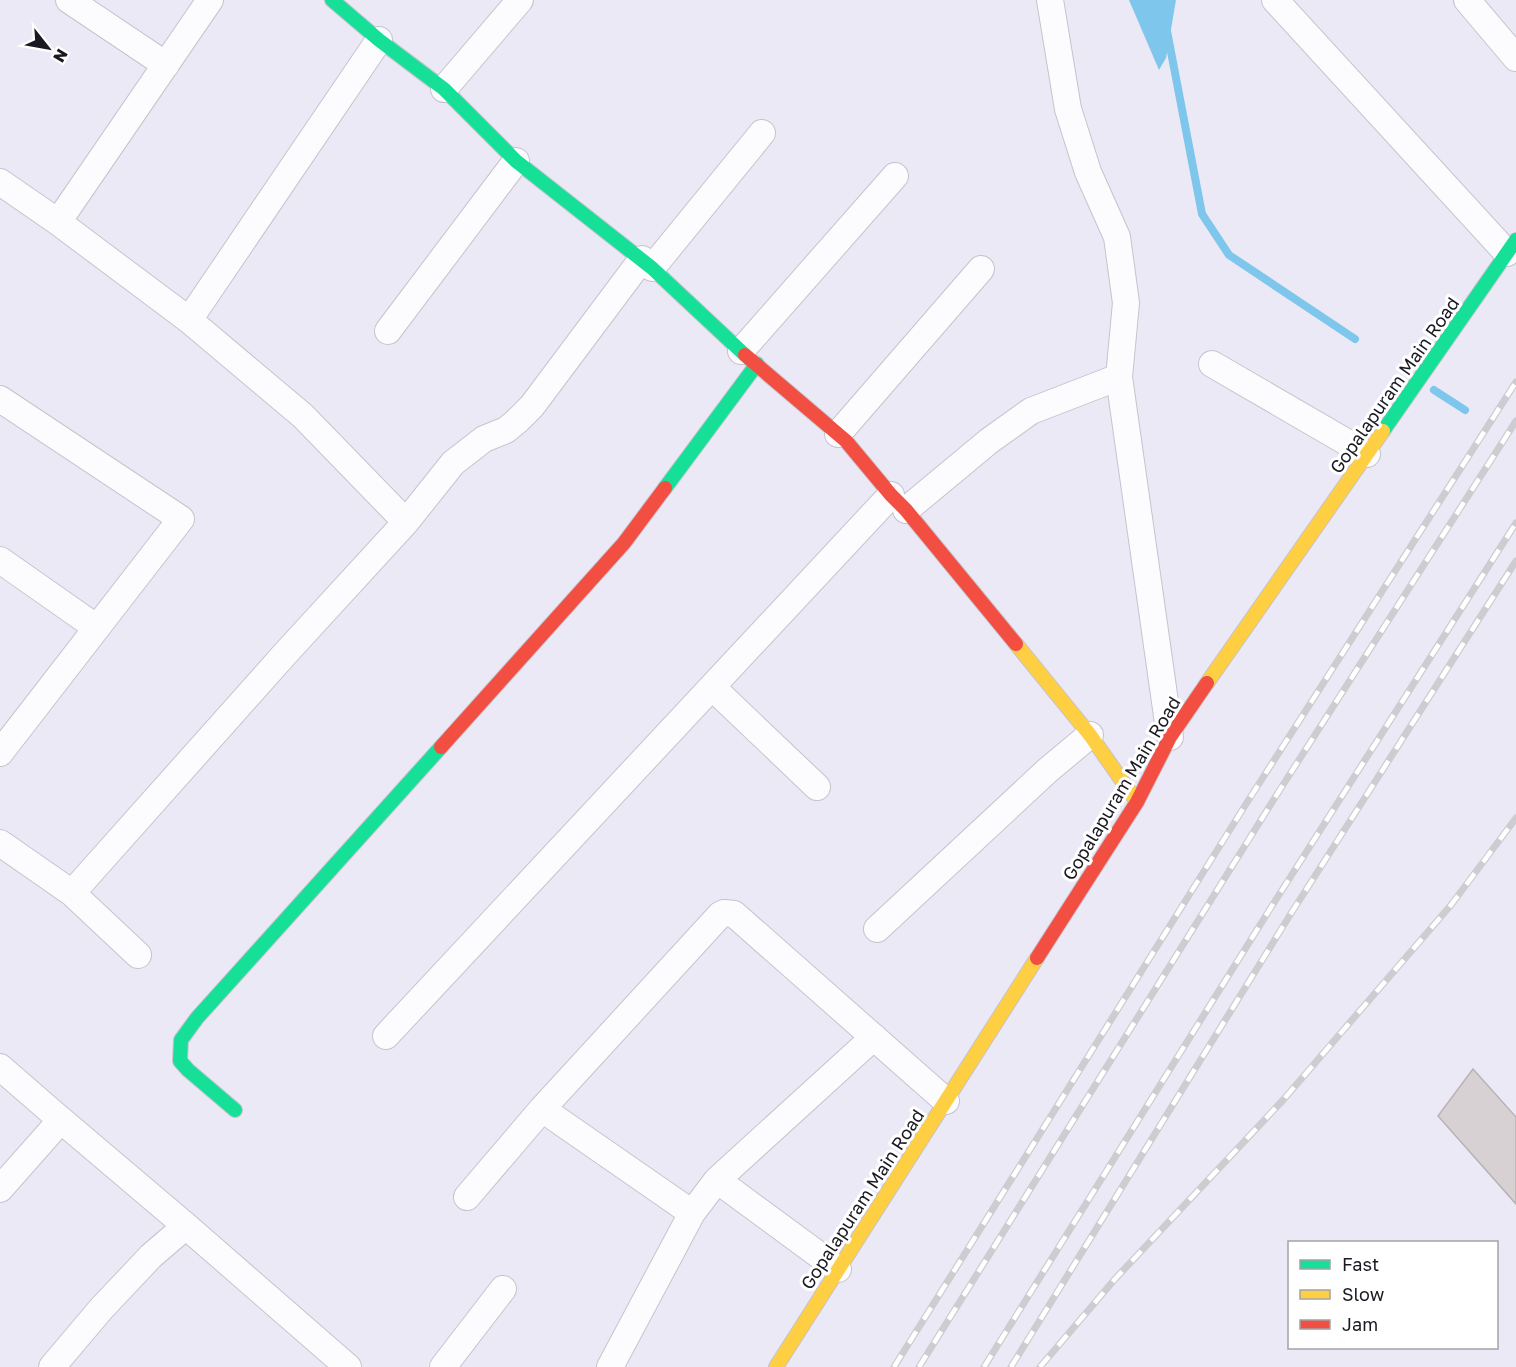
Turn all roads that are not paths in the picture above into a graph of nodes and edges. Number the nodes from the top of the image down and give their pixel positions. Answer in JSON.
{"nodes":[{"id":1,"x":69,"y":0,"type":"edge"},
{"id":2,"x":210,"y":0,"type":"edge"},
{"id":3,"x":332,"y":0,"type":"edge"},
{"id":4,"x":520,"y":0,"type":"edge"},
{"id":5,"x":1050,"y":0,"type":"edge"},
{"id":6,"x":1275,"y":0,"type":"edge"},
{"id":7,"x":1467,"y":0,"type":"edge"},
{"id":8,"x":379,"y":40,"type":"junction"},
{"id":9,"x":1516,"y":58,"type":"edge"},
{"id":10,"x":166,"y":64,"type":"junction"},
{"id":11,"x":444,"y":89,"type":"junction"},
{"id":12,"x":762,"y":133,"type":"dead end"},
{"id":13,"x":516,"y":161,"type":"junction"},
{"id":14,"x":895,"y":176,"type":"dead end"},
{"id":15,"x":0,"y":182,"type":"edge"},
{"id":16,"x":58,"y":222,"type":"junction"},
{"id":17,"x":1512,"y":247,"type":"edge"},
{"id":18,"x":647,"y":264,"type":"junction"},
{"id":19,"x":981,"y":269,"type":"dead end"},
{"id":20,"x":189,"y":320,"type":"junction"},
{"id":21,"x":388,"y":331,"type":"dead end"},
{"id":22,"x":749,"y":357,"type":"junction"},
{"id":23,"x":1212,"y":364,"type":"dead end"},
{"id":24,"x":1119,"y":377,"type":"junction"},
{"id":25,"x":0,"y":399,"type":"edge"},
{"id":26,"x":838,"y":434,"type":"junction"},
{"id":27,"x":1367,"y":454,"type":"junction"},
{"id":28,"x":899,"y":503,"type":"junction"},
{"id":29,"x":406,"y":522,"type":"junction"},
{"id":30,"x":0,"y":560,"type":"edge"},
{"id":31,"x":97,"y":628,"type":"junction"},
{"id":32,"x":712,"y":687,"type":"junction"},
{"id":33,"x":1090,"y":735,"type":"junction"},
{"id":34,"x":1170,"y":736,"type":"junction"},
{"id":35,"x":0,"y":753,"type":"edge"},
{"id":36,"x":817,"y":786,"type":"dead end"},
{"id":37,"x":1137,"y":802,"type":"junction"},
{"id":38,"x":3,"y":853,"type":"edge"},
{"id":39,"x":72,"y":893,"type":"junction"},
{"id":40,"x":877,"y":929,"type":"dead end"},
{"id":41,"x":138,"y":955,"type":"dead end"},
{"id":42,"x":386,"y":1036,"type":"dead end"},
{"id":43,"x":874,"y":1037,"type":"junction"},
{"id":44,"x":0,"y":1067,"type":"edge"},
{"id":45,"x":946,"y":1101,"type":"junction"},
{"id":46,"x":542,"y":1109,"type":"junction"},
{"id":47,"x":235,"y":1110,"type":"dead end"},
{"id":48,"x":61,"y":1120,"type":"junction"},
{"id":49,"x":717,"y":1180,"type":"junction"},
{"id":50,"x":0,"y":1189,"type":"edge"},
{"id":51,"x":466,"y":1197,"type":"dead end"},
{"id":52,"x":692,"y":1213,"type":"junction"},
{"id":53,"x":186,"y":1226,"type":"junction"},
{"id":54,"x":838,"y":1269,"type":"junction"},
{"id":55,"x":503,"y":1289,"type":"dead end"},
{"id":56,"x":52,"y":1367,"type":"edge"},
{"id":57,"x":348,"y":1367,"type":"edge"},
{"id":58,"x":443,"y":1367,"type":"edge"},
{"id":59,"x":610,"y":1367,"type":"edge"},
{"id":60,"x":776,"y":1367,"type":"edge"}],
"edges":[{"from":1,"to":10,"type":"street"},
{"from":2,"to":10,"type":"street"},
{"from":3,"to":8,"type":"street"},
{"from":4,"to":11,"type":"street"},
{"from":5,"to":24,"type":"street"},
{"from":6,"to":17,"type":"street"},
{"from":7,"to":9,"type":"street"},
{"from":8,"to":11,"type":"street"},
{"from":8,"to":20,"type":"street"},
{"from":10,"to":16,"type":"street"},
{"from":11,"to":13,"type":"street"},
{"from":12,"to":18,"type":"street"},
{"from":13,"to":18,"type":"street"},
{"from":13,"to":21,"type":"street"},
{"from":14,"to":22,"type":"street"},
{"from":15,"to":16,"type":"street"},
{"from":16,"to":20,"type":"street"},
{"from":17,"to":27,"type":"street","name":"Gopalapuram Main Road"},
{"from":18,"to":22,"type":"street"},
{"from":18,"to":29,"type":"street"},
{"from":19,"to":26,"type":"street"},
{"from":20,"to":29,"type":"street"},
{"from":22,"to":26,"type":"street"},
{"from":22,"to":47,"type":"street"},
{"from":23,"to":27,"type":"street"},
{"from":24,"to":28,"type":"street"},
{"from":24,"to":34,"type":"street"},
{"from":25,"to":31,"type":"street"},
{"from":26,"to":28,"type":"street"},
{"from":27,"to":34,"type":"street","name":"Gopalapuram Main Road"},
{"from":28,"to":32,"type":"street"},
{"from":28,"to":33,"type":"street"},
{"from":29,"to":39,"type":"street"},
{"from":30,"to":31,"type":"street"},
{"from":31,"to":35,"type":"street"},
{"from":32,"to":36,"type":"street"},
{"from":32,"to":42,"type":"street"},
{"from":33,"to":37,"type":"street"},
{"from":33,"to":40,"type":"street"},
{"from":34,"to":37,"type":"street","name":"Gopalapuram Main Road"},
{"from":37,"to":45,"type":"street","name":"Gopalapuram Main Road"},
{"from":38,"to":39,"type":"street"},
{"from":39,"to":41,"type":"street"},
{"from":43,"to":45,"type":"street"},
{"from":43,"to":46,"type":"street"},
{"from":43,"to":49,"type":"street"},
{"from":44,"to":48,"type":"street"},
{"from":45,"to":54,"type":"street","name":"Gopalapuram Main Road"},
{"from":46,"to":51,"type":"street"},
{"from":46,"to":52,"type":"street"},
{"from":48,"to":50,"type":"street"},
{"from":48,"to":53,"type":"street"},
{"from":49,"to":52,"type":"street"},
{"from":49,"to":54,"type":"street"},
{"from":52,"to":59,"type":"street"},
{"from":53,"to":56,"type":"street"},
{"from":53,"to":57,"type":"street"},
{"from":54,"to":60,"type":"street","name":"Gopalapuram Main Road"},
{"from":55,"to":58,"type":"street"}]}
